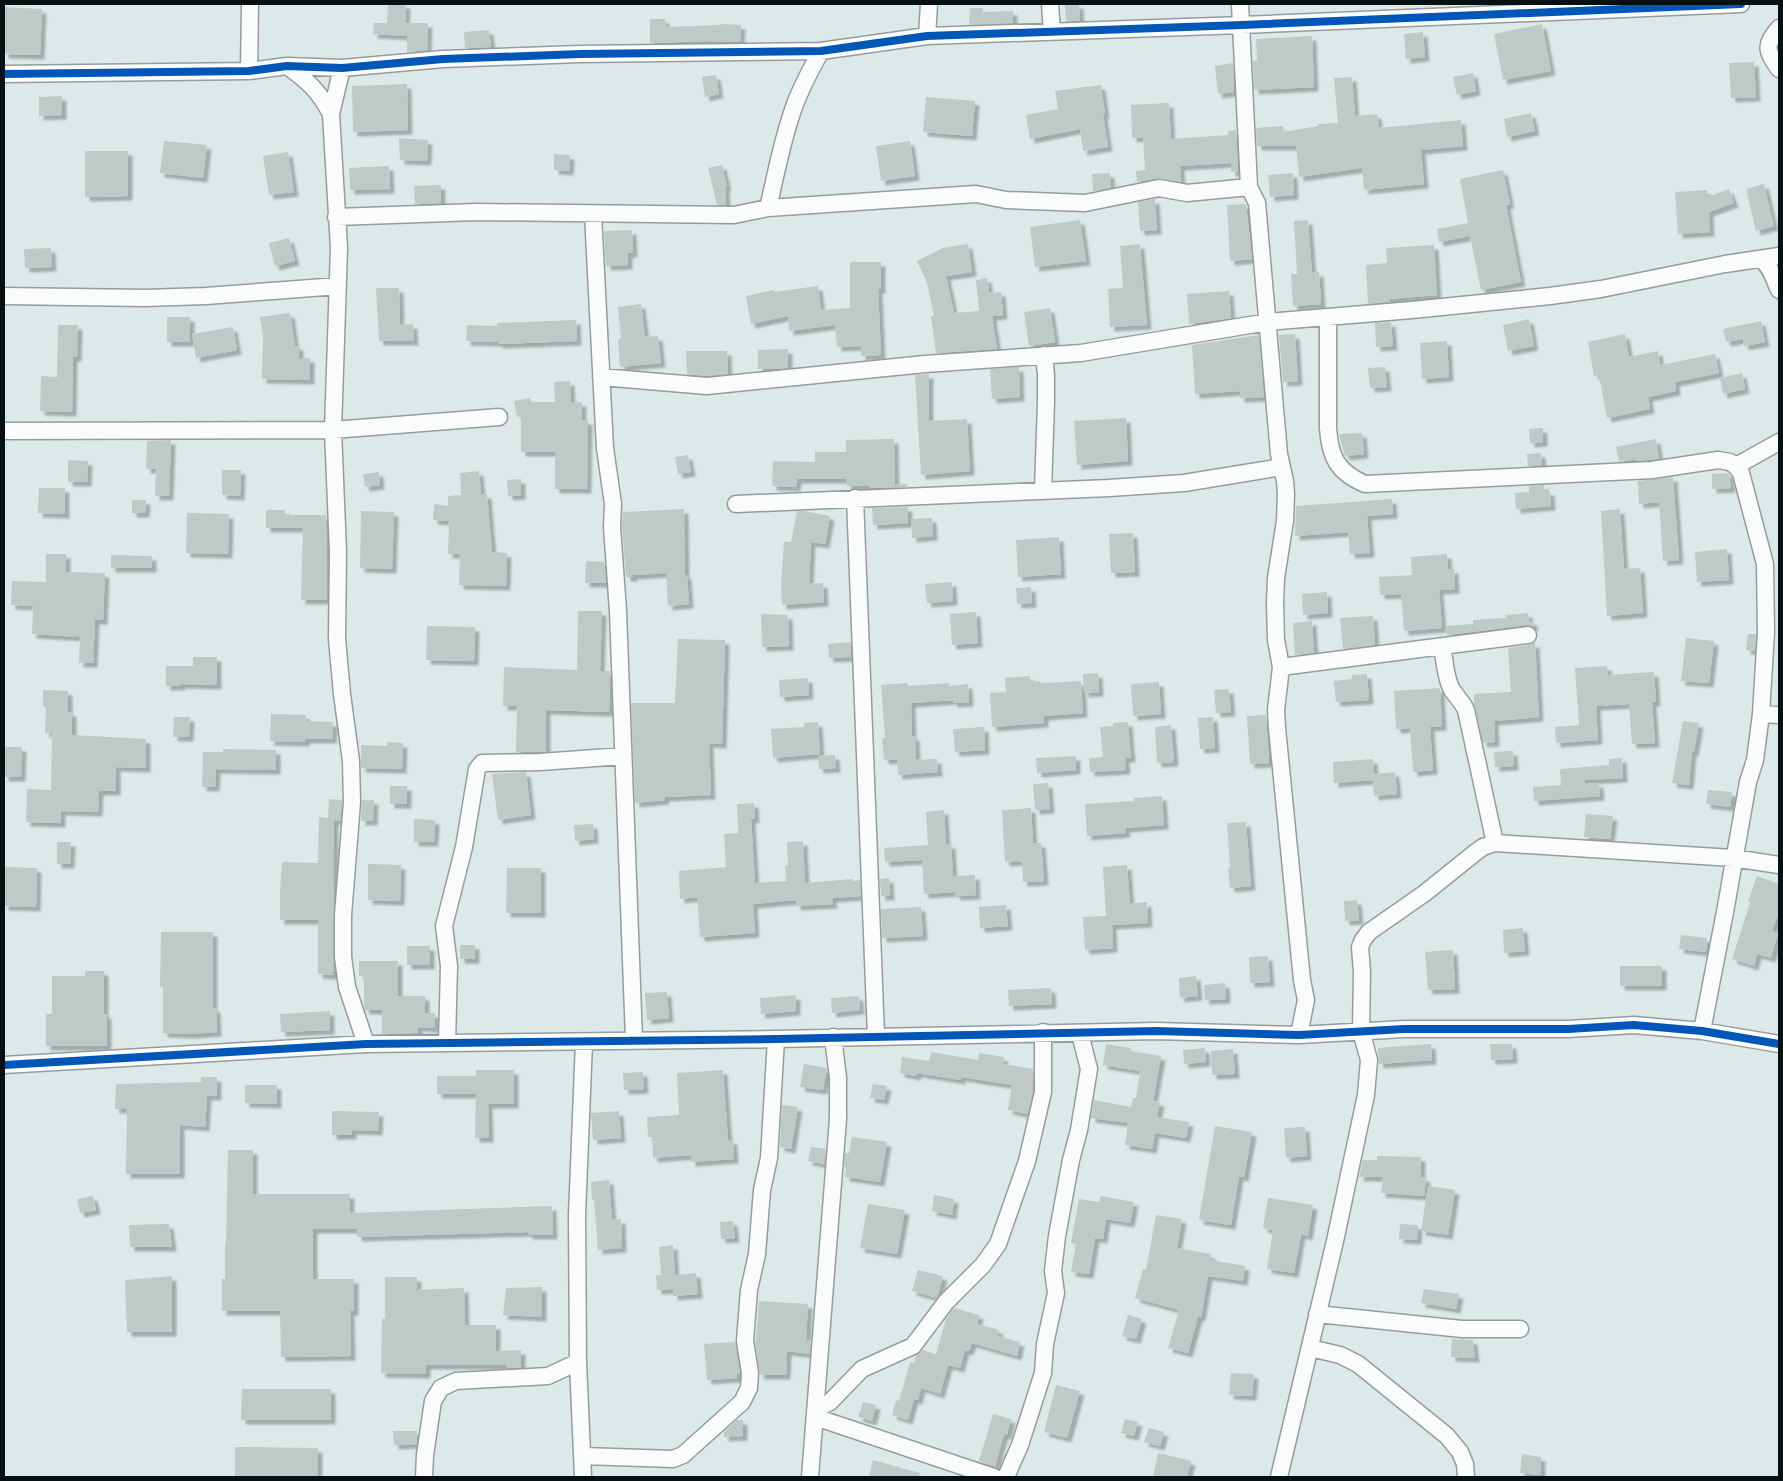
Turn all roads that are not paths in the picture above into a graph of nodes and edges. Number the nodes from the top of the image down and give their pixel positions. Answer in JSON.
{"nodes":[{"id":1,"x":250,"y":4,"type":"edge"},
{"id":2,"x":930,"y":4,"type":"edge"},
{"id":3,"x":1050,"y":4,"type":"edge"},
{"id":4,"x":1240,"y":4,"type":"edge"},
{"id":5,"x":1713,"y":4,"type":"edge"},
{"id":6,"x":1741,"y":4,"type":"edge"},
{"id":7,"x":1242,"y":25,"type":"junction"},
{"id":8,"x":1779,"y":28,"type":"edge"},
{"id":9,"x":1052,"y":32,"type":"junction"},
{"id":10,"x":926,"y":36,"type":"junction"},
{"id":11,"x":821,"y":51,"type":"junction"},
{"id":12,"x":287,"y":66,"type":"junction"},
{"id":13,"x":342,"y":68,"type":"junction"},
{"id":14,"x":1779,"y":69,"type":"edge"},
{"id":15,"x":249,"y":71,"type":"junction"},
{"id":16,"x":4,"y":74,"type":"edge"},
{"id":17,"x":331,"y":114,"type":"junction"},
{"id":18,"x":1249,"y":187,"type":"junction"},
{"id":19,"x":768,"y":208,"type":"junction"},
{"id":20,"x":593,"y":214,"type":"junction"},
{"id":21,"x":336,"y":216,"type":"junction"},
{"id":22,"x":1779,"y":256,"type":"edge"},
{"id":23,"x":1760,"y":259,"type":"junction"},
{"id":24,"x":338,"y":286,"type":"junction"},
{"id":25,"x":1779,"y":290,"type":"edge"},
{"id":26,"x":4,"y":296,"type":"edge"},
{"id":27,"x":1328,"y":317,"type":"junction"},
{"id":28,"x":1268,"y":322,"type":"junction"},
{"id":29,"x":1044,"y":355,"type":"junction"},
{"id":30,"x":601,"y":377,"type":"junction"},
{"id":31,"x":499,"y":417,"type":"dead end"},
{"id":32,"x":333,"y":430,"type":"junction"},
{"id":33,"x":4,"y":431,"type":"edge"},
{"id":34,"x":1779,"y":442,"type":"edge"},
{"id":35,"x":1736,"y":466,"type":"junction"},
{"id":36,"x":1282,"y":467,"type":"junction"},
{"id":37,"x":1043,"y":491,"type":"junction"},
{"id":38,"x":854,"y":498,"type":"junction"},
{"id":39,"x":736,"y":504,"type":"dead end"},
{"id":40,"x":1772,"y":591,"type":"edge"},
{"id":41,"x":1528,"y":636,"type":"dead end"},
{"id":42,"x":1442,"y":647,"type":"junction"},
{"id":43,"x":1281,"y":667,"type":"junction"},
{"id":44,"x":1761,"y":714,"type":"junction"},
{"id":45,"x":1779,"y":715,"type":"edge"},
{"id":46,"x":623,"y":756,"type":"junction"},
{"id":47,"x":1495,"y":843,"type":"junction"},
{"id":48,"x":1734,"y":858,"type":"junction"},
{"id":49,"x":1779,"y":865,"type":"edge"},
{"id":50,"x":1361,"y":1031,"type":"junction"},
{"id":51,"x":1702,"y":1031,"type":"junction"},
{"id":52,"x":1043,"y":1032,"type":"junction"},
{"id":53,"x":1080,"y":1034,"type":"junction"},
{"id":54,"x":876,"y":1036,"type":"junction"},
{"id":55,"x":1299,"y":1036,"type":"junction"},
{"id":56,"x":833,"y":1037,"type":"junction"},
{"id":57,"x":776,"y":1039,"type":"junction"},
{"id":58,"x":634,"y":1040,"type":"junction"},
{"id":59,"x":584,"y":1042,"type":"junction"},
{"id":60,"x":447,"y":1043,"type":"junction"},
{"id":61,"x":366,"y":1044,"type":"junction"},
{"id":62,"x":1779,"y":1044,"type":"edge"},
{"id":63,"x":4,"y":1065,"type":"edge"},
{"id":64,"x":1317,"y":1314,"type":"junction"},
{"id":65,"x":1520,"y":1329,"type":"dead end"},
{"id":66,"x":1310,"y":1348,"type":"junction"},
{"id":67,"x":578,"y":1362,"type":"junction"},
{"id":68,"x":816,"y":1411,"type":"junction"},
{"id":69,"x":583,"y":1456,"type":"junction"},
{"id":70,"x":424,"y":1477,"type":"edge"},
{"id":71,"x":583,"y":1477,"type":"edge"},
{"id":72,"x":810,"y":1477,"type":"edge"},
{"id":73,"x":994,"y":1477,"type":"edge"},
{"id":74,"x":1006,"y":1477,"type":"edge"},
{"id":75,"x":1279,"y":1477,"type":"edge"},
{"id":76,"x":1466,"y":1477,"type":"edge"}],
"edges":[{"from":1,"to":15,"type":"street"},
{"from":2,"to":10,"type":"street"},
{"from":3,"to":9,"type":"street"},
{"from":4,"to":7,"type":"street"},
{"from":5,"to":6,"type":"street"},
{"from":5,"to":7,"type":"street"},
{"from":7,"to":9,"type":"street"},
{"from":7,"to":18,"type":"street"},
{"from":8,"to":14,"type":"street"},
{"from":9,"to":10,"type":"street"},
{"from":10,"to":11,"type":"street"},
{"from":11,"to":13,"type":"street"},
{"from":11,"to":19,"type":"street"},
{"from":12,"to":13,"type":"street"},
{"from":12,"to":15,"type":"street"},
{"from":12,"to":17,"type":"street"},
{"from":13,"to":17,"type":"street"},
{"from":15,"to":16,"type":"street"},
{"from":17,"to":21,"type":"street"},
{"from":18,"to":19,"type":"street"},
{"from":18,"to":28,"type":"street"},
{"from":19,"to":20,"type":"street"},
{"from":20,"to":21,"type":"street"},
{"from":20,"to":30,"type":"street"},
{"from":21,"to":24,"type":"street"},
{"from":22,"to":23,"type":"street"},
{"from":23,"to":25,"type":"street"},
{"from":23,"to":27,"type":"street"},
{"from":24,"to":26,"type":"street"},
{"from":24,"to":32,"type":"street"},
{"from":27,"to":28,"type":"street"},
{"from":27,"to":35,"type":"street"},
{"from":28,"to":29,"type":"street"},
{"from":28,"to":36,"type":"street"},
{"from":29,"to":30,"type":"street"},
{"from":29,"to":37,"type":"street"},
{"from":30,"to":46,"type":"street"},
{"from":31,"to":32,"type":"street"},
{"from":32,"to":33,"type":"street"},
{"from":32,"to":61,"type":"street"},
{"from":34,"to":35,"type":"street"},
{"from":35,"to":40,"type":"street"},
{"from":36,"to":37,"type":"street"},
{"from":36,"to":43,"type":"street"},
{"from":37,"to":38,"type":"street"},
{"from":38,"to":39,"type":"street"},
{"from":38,"to":54,"type":"street"},
{"from":40,"to":44,"type":"street"},
{"from":41,"to":42,"type":"street"},
{"from":42,"to":43,"type":"street"},
{"from":42,"to":47,"type":"street"},
{"from":43,"to":55,"type":"street"},
{"from":44,"to":45,"type":"street"},
{"from":44,"to":48,"type":"street"},
{"from":46,"to":58,"type":"street"},
{"from":46,"to":60,"type":"street"},
{"from":47,"to":48,"type":"street"},
{"from":47,"to":50,"type":"street"},
{"from":48,"to":49,"type":"street"},
{"from":48,"to":51,"type":"street"},
{"from":50,"to":51,"type":"street"},
{"from":50,"to":55,"type":"street"},
{"from":50,"to":64,"type":"street"},
{"from":51,"to":62,"type":"street"},
{"from":52,"to":53,"type":"street"},
{"from":52,"to":54,"type":"street"},
{"from":52,"to":68,"type":"street"},
{"from":53,"to":55,"type":"street"},
{"from":53,"to":74,"type":"street"},
{"from":54,"to":56,"type":"street"},
{"from":56,"to":57,"type":"street"},
{"from":56,"to":68,"type":"street"},
{"from":57,"to":58,"type":"street"},
{"from":57,"to":69,"type":"street"},
{"from":58,"to":59,"type":"street"},
{"from":59,"to":60,"type":"street"},
{"from":59,"to":67,"type":"street"},
{"from":60,"to":61,"type":"street"},
{"from":61,"to":63,"type":"street"},
{"from":64,"to":65,"type":"street"},
{"from":64,"to":66,"type":"street"},
{"from":66,"to":75,"type":"street"},
{"from":66,"to":76,"type":"street"},
{"from":67,"to":69,"type":"street"},
{"from":67,"to":70,"type":"street"},
{"from":68,"to":72,"type":"street"},
{"from":68,"to":73,"type":"street"},
{"from":69,"to":71,"type":"street"}]}
